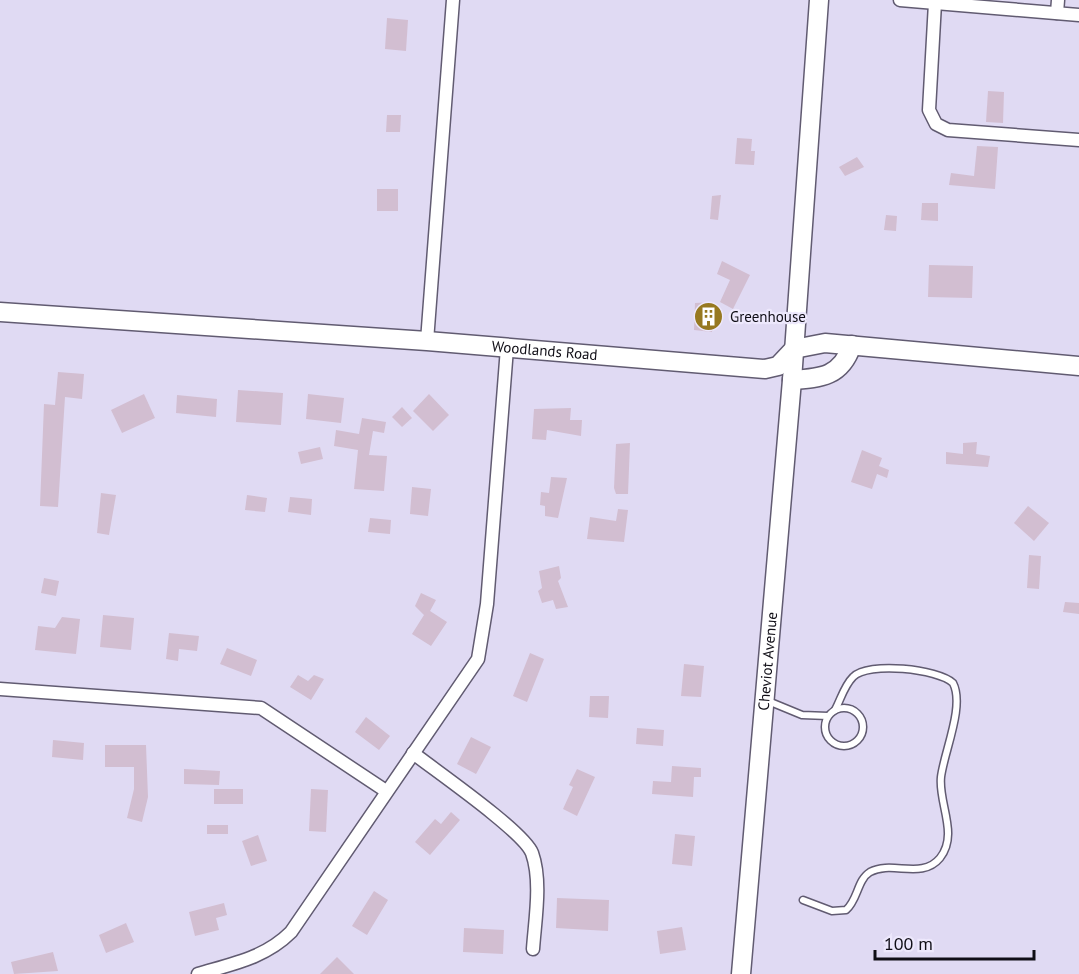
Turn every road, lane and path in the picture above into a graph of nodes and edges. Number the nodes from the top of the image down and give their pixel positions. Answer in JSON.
{"nodes":[{"id":1,"x":453,"y":0,"type":"edge"},
{"id":2,"x":819,"y":0,"type":"edge"},
{"id":3,"x":900,"y":0,"type":"edge"},
{"id":4,"x":935,"y":3,"type":"junction"},
{"id":5,"x":1058,"y":6,"type":"edge"},
{"id":6,"x":1079,"y":15,"type":"edge"},
{"id":7,"x":1079,"y":140,"type":"edge"},
{"id":8,"x":0,"y":312,"type":"edge"},
{"id":9,"x":427,"y":341,"type":"junction"},
{"id":10,"x":852,"y":345,"type":"junction"},
{"id":11,"x":507,"y":348,"type":"junction"},
{"id":12,"x":794,"y":349,"type":"junction"},
{"id":13,"x":1079,"y":366,"type":"edge"},
{"id":14,"x":792,"y":380,"type":"junction"},
{"id":15,"x":0,"y":689,"type":"edge"},
{"id":16,"x":764,"y":700,"type":"junction"},
{"id":17,"x":835,"y":710,"type":"junction"},
{"id":18,"x":828,"y":716,"type":"junction"},
{"id":19,"x":413,"y":753,"type":"junction"},
{"id":20,"x":386,"y":791,"type":"junction"},
{"id":21,"x":803,"y":900,"type":"dead end"},
{"id":22,"x":533,"y":949,"type":"dead end"},
{"id":23,"x":198,"y":974,"type":"edge"},
{"id":24,"x":741,"y":974,"type":"edge"}],
"edges":[{"from":1,"to":9,"type":"street"},
{"from":2,"to":12,"type":"street","name":"Cheviot Avenue"},
{"from":3,"to":4,"type":"street"},
{"from":4,"to":5,"type":"street"},
{"from":4,"to":7,"type":"street"},
{"from":5,"to":6,"type":"street"},
{"from":8,"to":9,"type":"street","name":"Woodlands Road"},
{"from":9,"to":11,"type":"street","name":"Woodlands Road"},
{"from":10,"to":12,"type":"street","name":"Woodlands Road"},
{"from":10,"to":13,"type":"street","name":"Woodlands Road"},
{"from":10,"to":14,"type":"street"},
{"from":11,"to":12,"type":"street","name":"Woodlands Road"},
{"from":11,"to":19,"type":"street"},
{"from":12,"to":14,"type":"street","name":"Cheviot Avenue"},
{"from":14,"to":16,"type":"street","name":"Cheviot Avenue"},
{"from":15,"to":20,"type":"street"},
{"from":16,"to":18,"type":"lane"},
{"from":16,"to":24,"type":"street","name":"Cheviot Avenue"},
{"from":17,"to":18,"type":"lane"},
{"from":17,"to":18,"type":"lane"},
{"from":17,"to":21,"type":"lane"},
{"from":19,"to":20,"type":"street"},
{"from":19,"to":22,"type":"street"},
{"from":20,"to":23,"type":"street"}]}
